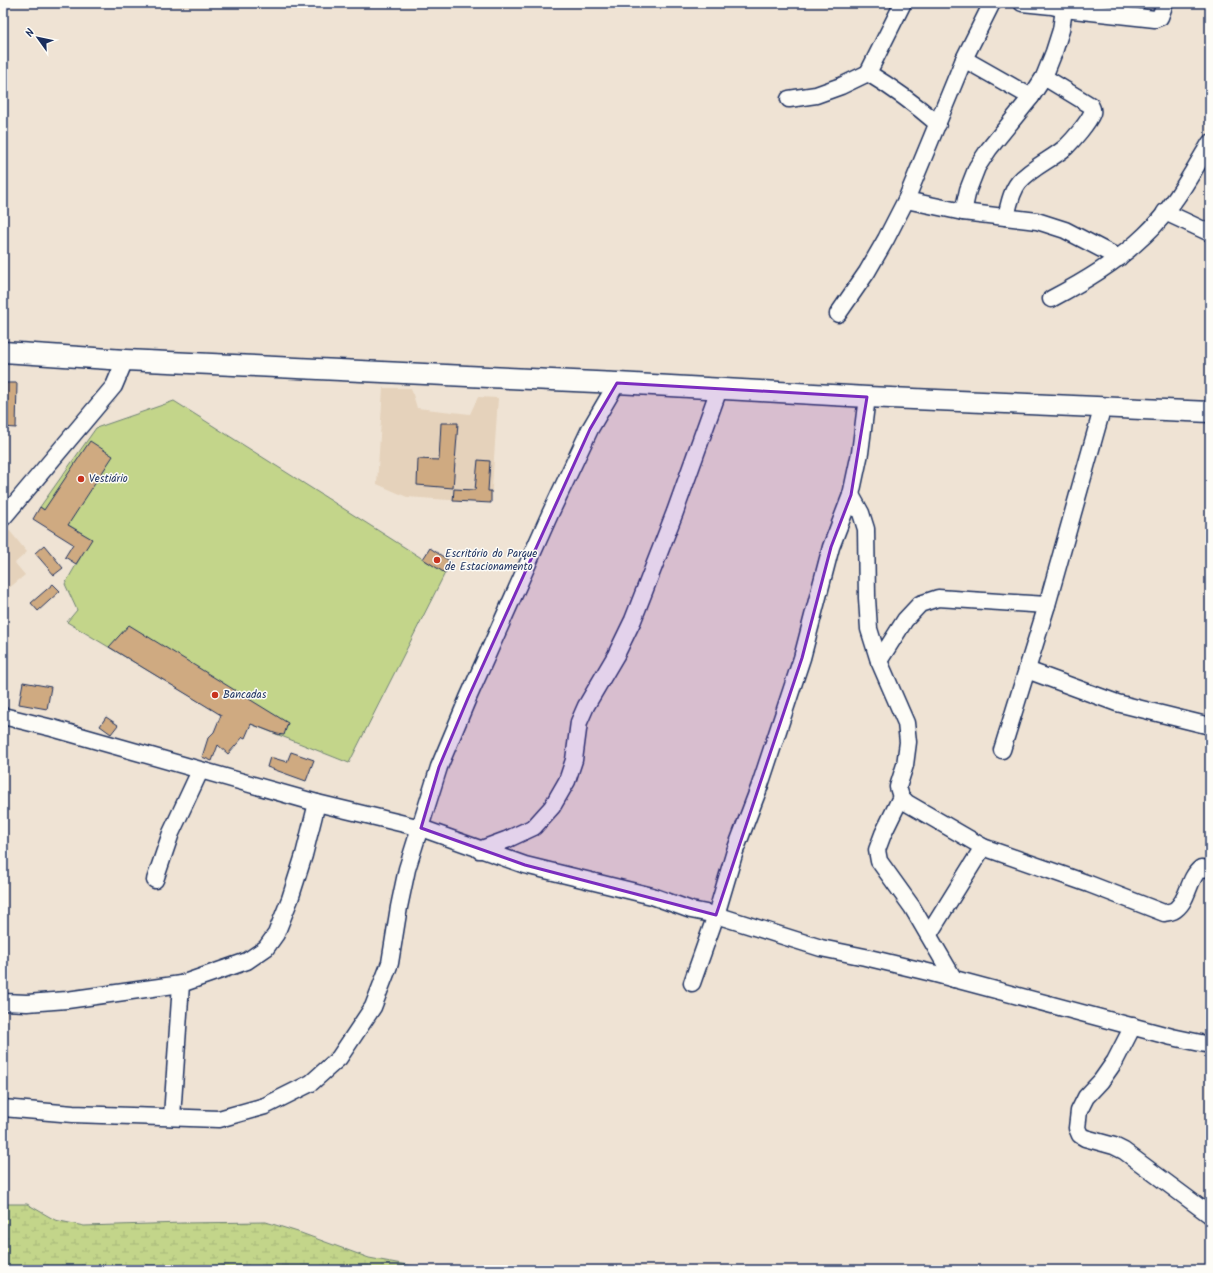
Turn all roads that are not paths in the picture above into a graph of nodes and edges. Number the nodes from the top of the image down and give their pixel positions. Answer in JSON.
{"nodes":[{"id":1,"x":903,"y":3,"type":"edge"},
{"id":2,"x":992,"y":3,"type":"edge"},
{"id":3,"x":1022,"y":3,"type":"edge"},
{"id":4,"x":1165,"y":3,"type":"edge"},
{"id":5,"x":1064,"y":9,"type":"junction"},
{"id":6,"x":964,"y":59,"type":"junction"},
{"id":7,"x":868,"y":73,"type":"junction"},
{"id":8,"x":1044,"y":77,"type":"junction"},
{"id":9,"x":1031,"y":97,"type":"junction"},
{"id":10,"x":789,"y":99,"type":"dead end"},
{"id":11,"x":938,"y":124,"type":"junction"},
{"id":12,"x":1210,"y":143,"type":"edge"},
{"id":13,"x":906,"y":200,"type":"junction"},
{"id":14,"x":963,"y":212,"type":"junction"},
{"id":15,"x":1165,"y":212,"type":"junction"},
{"id":16,"x":1006,"y":217,"type":"junction"},
{"id":17,"x":1210,"y":233,"type":"edge"},
{"id":18,"x":1119,"y":258,"type":"junction"},
{"id":19,"x":1051,"y":299,"type":"dead end"},
{"id":20,"x":838,"y":314,"type":"dead end"},
{"id":21,"x":3,"y":352,"type":"edge"},
{"id":22,"x":124,"y":360,"type":"junction"},
{"id":23,"x":618,"y":383,"type":"junction"},
{"id":24,"x":718,"y":389,"type":"junction"},
{"id":25,"x":867,"y":397,"type":"junction"},
{"id":26,"x":1103,"y":406,"type":"junction"},
{"id":27,"x":1210,"y":412,"type":"edge"},
{"id":28,"x":851,"y":495,"type":"junction"},
{"id":29,"x":5,"y":514,"type":"edge"},
{"id":30,"x":1047,"y":606,"type":"junction"},
{"id":31,"x":879,"y":661,"type":"junction"},
{"id":32,"x":1027,"y":670,"type":"junction"},
{"id":33,"x":3,"y":716,"type":"edge"},
{"id":34,"x":1210,"y":726,"type":"edge"},
{"id":35,"x":1002,"y":750,"type":"dead end"},
{"id":36,"x":200,"y":771,"type":"junction"},
{"id":37,"x":901,"y":797,"type":"junction"},
{"id":38,"x":317,"y":803,"type":"junction"},
{"id":39,"x":421,"y":828,"type":"junction"},
{"id":40,"x":983,"y":847,"type":"junction"},
{"id":41,"x":479,"y":850,"type":"junction"},
{"id":42,"x":1210,"y":869,"type":"edge"},
{"id":43,"x":155,"y":880,"type":"dead end"},
{"id":44,"x":716,"y":915,"type":"junction"},
{"id":45,"x":929,"y":934,"type":"junction"},
{"id":46,"x":954,"y":979,"type":"junction"},
{"id":47,"x":692,"y":983,"type":"dead end"},
{"id":48,"x":182,"y":984,"type":"junction"},
{"id":49,"x":3,"y":1002,"type":"edge"},
{"id":50,"x":1133,"y":1026,"type":"junction"},
{"id":51,"x":1210,"y":1045,"type":"edge"},
{"id":52,"x":3,"y":1108,"type":"edge"},
{"id":53,"x":172,"y":1117,"type":"junction"},
{"id":54,"x":1210,"y":1215,"type":"edge"}],
"edges":[{"from":1,"to":7,"type":"street"},
{"from":2,"to":6,"type":"street"},
{"from":3,"to":5,"type":"street"},
{"from":4,"to":5,"type":"street"},
{"from":5,"to":8,"type":"street"},
{"from":6,"to":9,"type":"street"},
{"from":6,"to":11,"type":"street"},
{"from":7,"to":10,"type":"street"},
{"from":7,"to":11,"type":"street"},
{"from":8,"to":9,"type":"street"},
{"from":8,"to":16,"type":"street"},
{"from":9,"to":14,"type":"street"},
{"from":11,"to":13,"type":"street"},
{"from":12,"to":15,"type":"street"},
{"from":13,"to":14,"type":"street"},
{"from":13,"to":20,"type":"street"},
{"from":14,"to":16,"type":"street"},
{"from":15,"to":17,"type":"street"},
{"from":15,"to":18,"type":"street"},
{"from":16,"to":18,"type":"street"},
{"from":18,"to":19,"type":"street"},
{"from":21,"to":22,"type":"main road"},
{"from":22,"to":23,"type":"main road"},
{"from":22,"to":29,"type":"street"},
{"from":23,"to":24,"type":"main road"},
{"from":23,"to":39,"type":"street"},
{"from":24,"to":25,"type":"main road"},
{"from":24,"to":41,"type":"street"},
{"from":25,"to":26,"type":"main road"},
{"from":25,"to":28,"type":"street"},
{"from":26,"to":27,"type":"main road"},
{"from":26,"to":30,"type":"street"},
{"from":28,"to":31,"type":"street"},
{"from":28,"to":44,"type":"street"},
{"from":30,"to":31,"type":"street"},
{"from":30,"to":32,"type":"street"},
{"from":31,"to":37,"type":"street"},
{"from":32,"to":34,"type":"street"},
{"from":32,"to":35,"type":"street"},
{"from":33,"to":36,"type":"street"},
{"from":36,"to":38,"type":"street"},
{"from":36,"to":43,"type":"street"},
{"from":37,"to":40,"type":"street"},
{"from":37,"to":45,"type":"street"},
{"from":38,"to":39,"type":"street"},
{"from":38,"to":48,"type":"street"},
{"from":39,"to":41,"type":"street"},
{"from":39,"to":53,"type":"street"},
{"from":40,"to":42,"type":"street"},
{"from":40,"to":45,"type":"street"},
{"from":41,"to":44,"type":"street"},
{"from":44,"to":46,"type":"street"},
{"from":44,"to":47,"type":"street"},
{"from":45,"to":46,"type":"street"},
{"from":46,"to":50,"type":"street"},
{"from":48,"to":49,"type":"street"},
{"from":48,"to":53,"type":"street"},
{"from":50,"to":51,"type":"street"},
{"from":50,"to":54,"type":"street"},
{"from":52,"to":53,"type":"street"}]}
